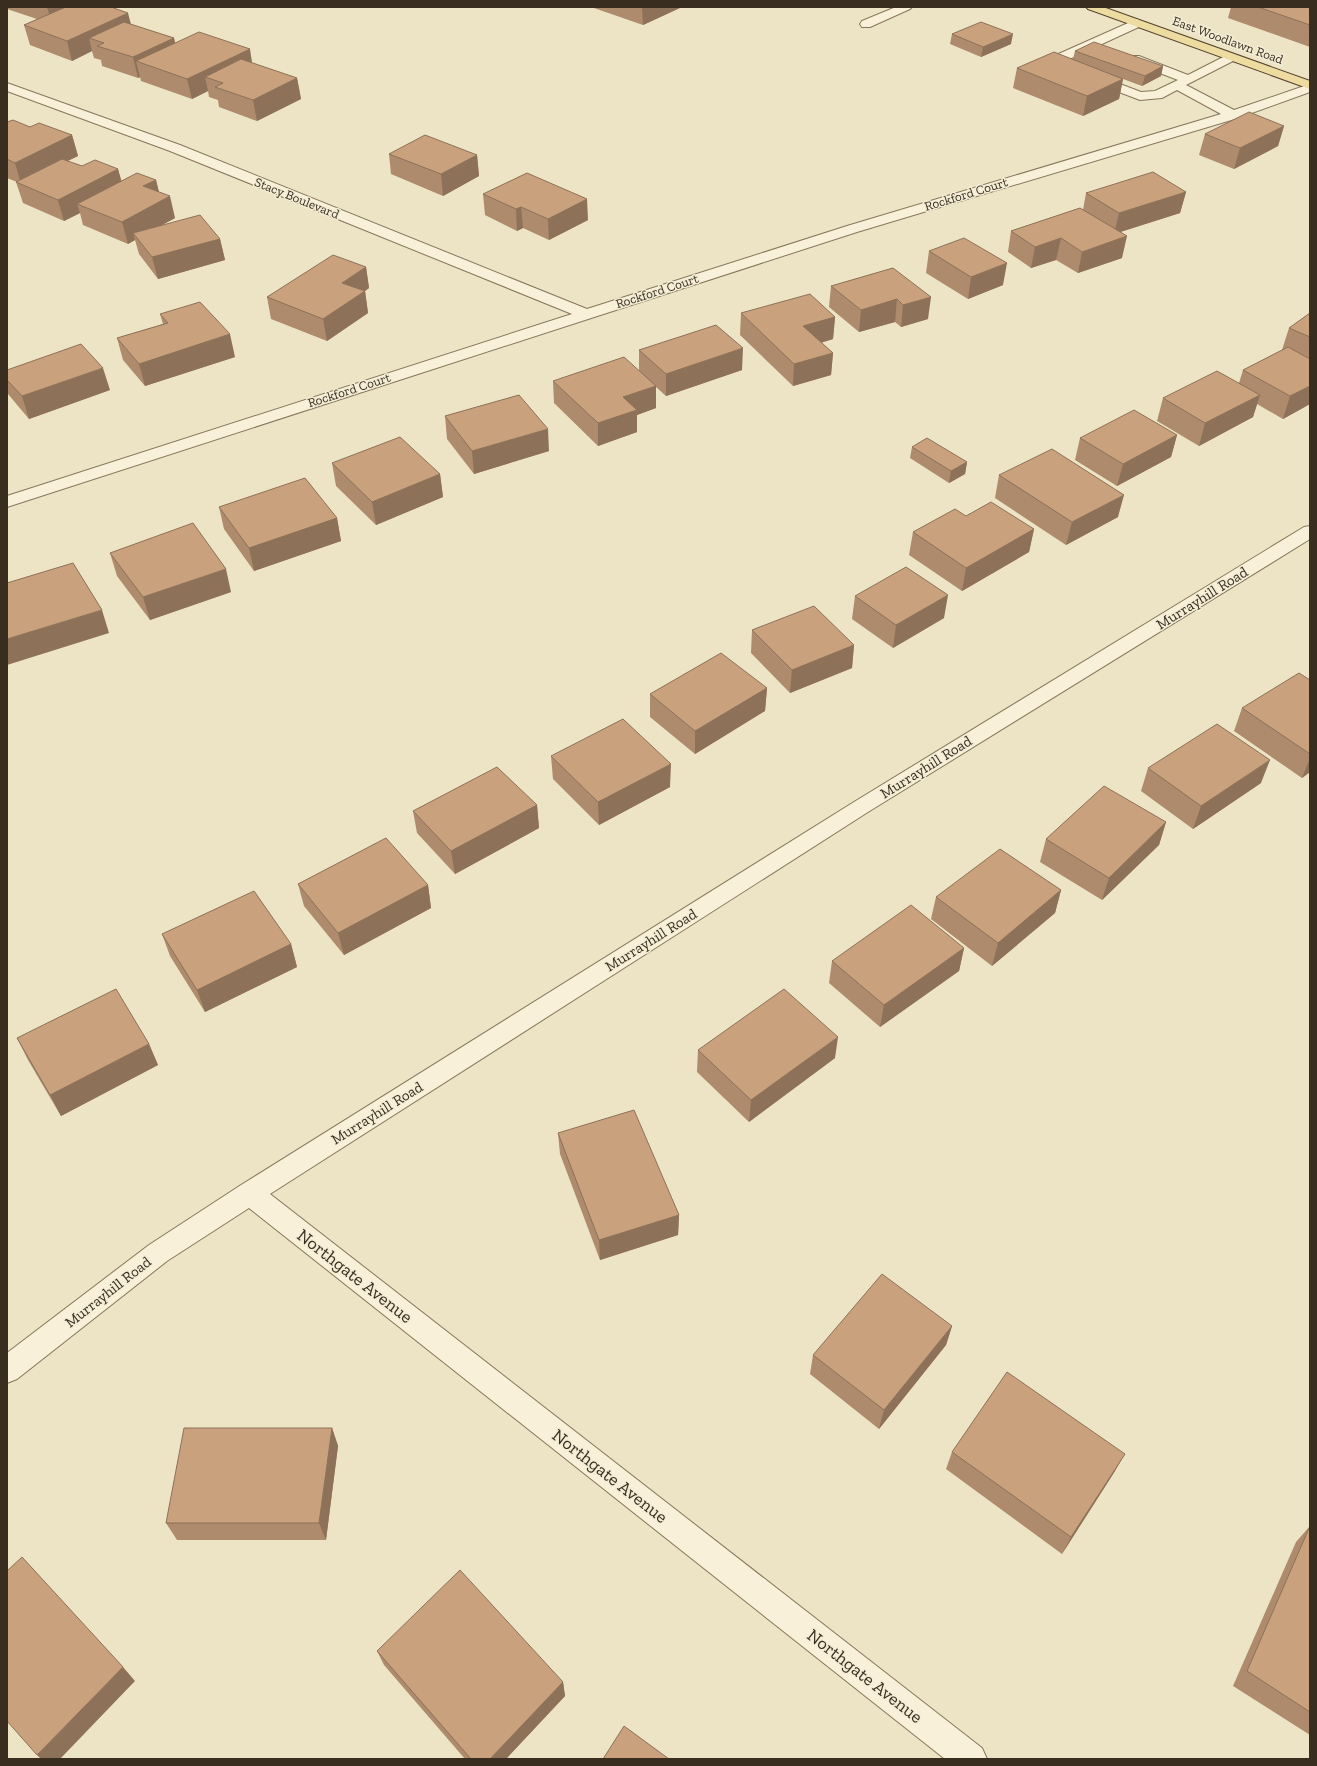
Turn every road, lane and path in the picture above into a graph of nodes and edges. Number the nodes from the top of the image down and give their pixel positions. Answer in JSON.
{"nodes":[{"id":1,"x":906,"y":7,"type":"edge"},
{"id":2,"x":1092,"y":7,"type":"edge"},
{"id":3,"x":1137,"y":23,"type":"junction"},
{"id":4,"x":866,"y":24,"type":"dead end"},
{"id":5,"x":1093,"y":44,"type":"junction"},
{"id":6,"x":1107,"y":49,"type":"edge"},
{"id":7,"x":1122,"y":54,"type":"edge"},
{"id":8,"x":1232,"y":57,"type":"junction"},
{"id":9,"x":1188,"y":79,"type":"junction"},
{"id":10,"x":1176,"y":85,"type":"junction"},
{"id":11,"x":7,"y":87,"type":"edge"},
{"id":12,"x":1310,"y":87,"type":"edge"},
{"id":13,"x":1234,"y":115,"type":"junction"},
{"id":14,"x":586,"y":314,"type":"junction"},
{"id":15,"x":7,"y":502,"type":"edge"},
{"id":16,"x":1310,"y":531,"type":"edge"},
{"id":17,"x":250,"y":1193,"type":"junction"},
{"id":18,"x":7,"y":1370,"type":"edge"},
{"id":19,"x":971,"y":1759,"type":"edge"}],
"edges":[{"from":1,"to":4,"type":"street"},
{"from":2,"to":3,"type":"main road","name":"East Woodlawn Road"},
{"from":3,"to":5,"type":"street"},
{"from":3,"to":8,"type":"main road","name":"East Woodlawn Road"},
{"from":5,"to":6,"type":"street"},
{"from":5,"to":10,"type":"street"},
{"from":7,"to":9,"type":"street"},
{"from":8,"to":9,"type":"street"},
{"from":8,"to":12,"type":"main road","name":"East Woodlawn Road"},
{"from":9,"to":10,"type":"street"},
{"from":10,"to":13,"type":"street"},
{"from":11,"to":14,"type":"street","name":"Stacy Boulevard"},
{"from":12,"to":13,"type":"street","name":"Rockford Court"},
{"from":13,"to":14,"type":"street","name":"Rockford Court"},
{"from":14,"to":15,"type":"street","name":"Rockford Court"},
{"from":16,"to":17,"type":"street","name":"Murrayhill Road"},
{"from":17,"to":18,"type":"street","name":"Murrayhill Road"},
{"from":17,"to":19,"type":"street","name":"Northgate Avenue"}]}
